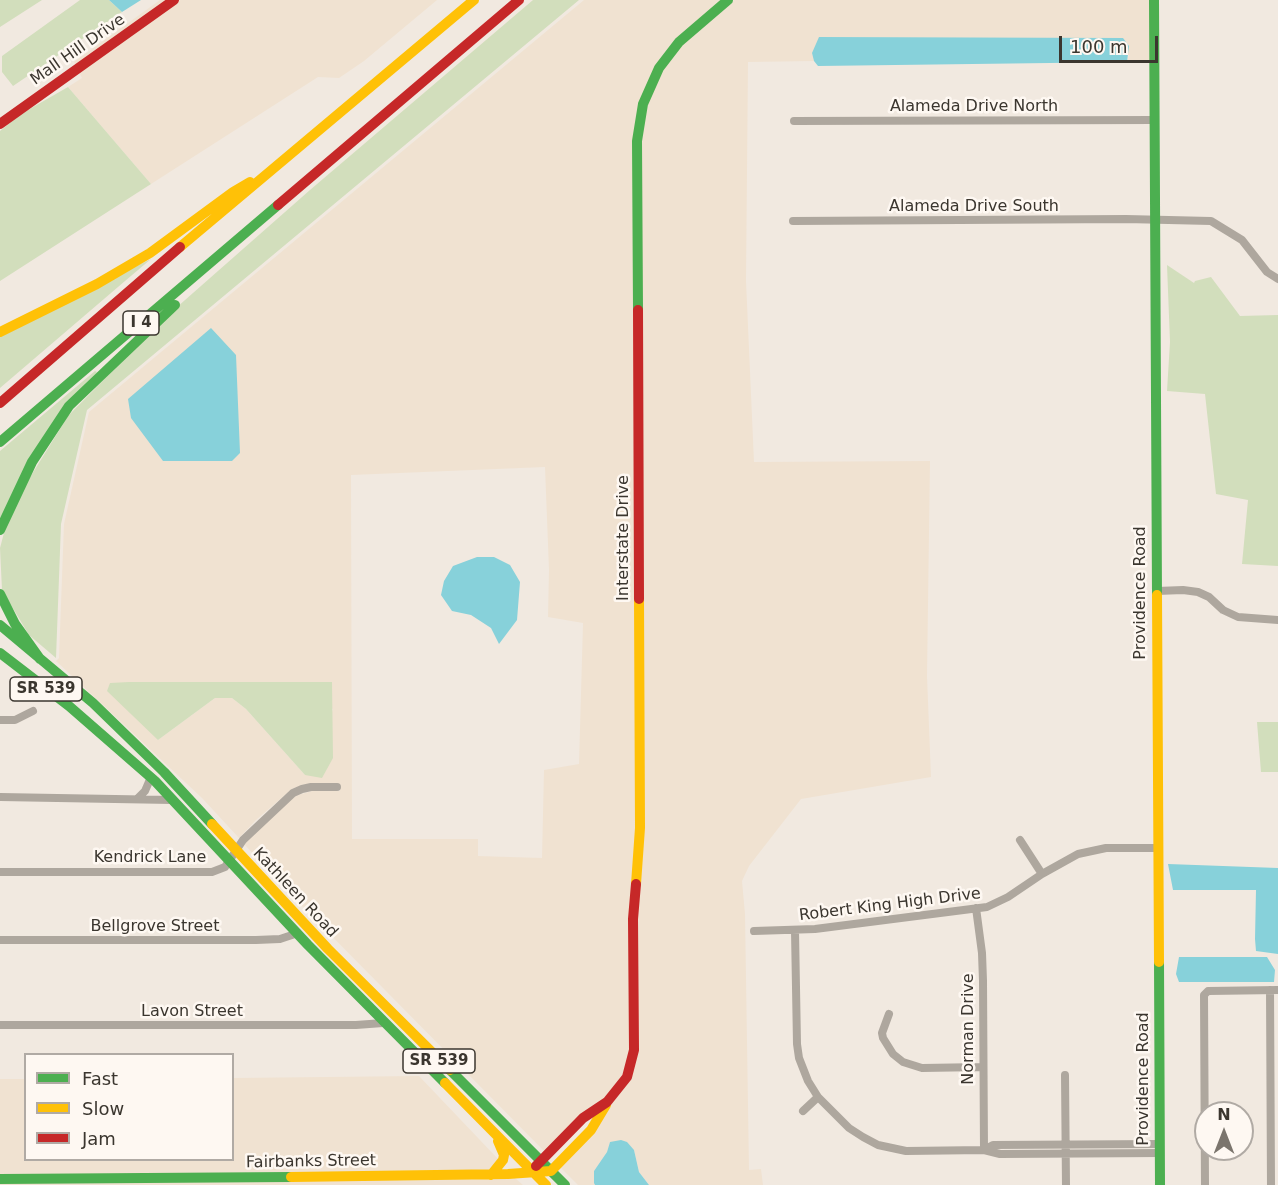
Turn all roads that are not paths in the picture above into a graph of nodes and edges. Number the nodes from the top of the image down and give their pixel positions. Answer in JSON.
{"nodes":[{"id":1,"x":174,"y":0,"type":"edge"},
{"id":2,"x":474,"y":0,"type":"edge"},
{"id":3,"x":519,"y":0,"type":"edge"},
{"id":4,"x":728,"y":0,"type":"edge"},
{"id":5,"x":1154,"y":0,"type":"edge"},
{"id":6,"x":1154,"y":120,"type":"junction"},
{"id":7,"x":794,"y":121,"type":"dead end"},
{"id":8,"x":0,"y":124,"type":"edge"},
{"id":9,"x":271,"y":173,"type":"junction"},
{"id":10,"x":282,"y":203,"type":"junction"},
{"id":11,"x":793,"y":221,"type":"dead end"},
{"id":12,"x":1154,"y":221,"type":"junction"},
{"id":13,"x":1278,"y":279,"type":"edge"},
{"id":14,"x":0,"y":332,"type":"edge"},
{"id":15,"x":0,"y":403,"type":"edge"},
{"id":16,"x":0,"y":442,"type":"edge"},
{"id":17,"x":0,"y":530,"type":"edge"},
{"id":18,"x":1157,"y":591,"type":"junction"},
{"id":19,"x":0,"y":594,"type":"edge"},
{"id":20,"x":1278,"y":620,"type":"edge"},
{"id":21,"x":0,"y":625,"type":"edge"},
{"id":22,"x":0,"y":653,"type":"edge"},
{"id":23,"x":40,"y":659,"type":"junction"},
{"id":24,"x":33,"y":711,"type":"dead end"},
{"id":25,"x":0,"y":720,"type":"edge"},
{"id":26,"x":151,"y":777,"type":"junction"},
{"id":27,"x":337,"y":787,"type":"dead end"},
{"id":28,"x":0,"y":797,"type":"edge"},
{"id":29,"x":138,"y":798,"type":"junction"},
{"id":30,"x":174,"y":800,"type":"junction"},
{"id":31,"x":1020,"y":840,"type":"dead end"},
{"id":32,"x":1157,"y":848,"type":"junction"},
{"id":33,"x":236,"y":851,"type":"junction"},
{"id":34,"x":230,"y":861,"type":"junction"},
{"id":35,"x":0,"y":872,"type":"edge"},
{"id":36,"x":1042,"y":874,"type":"junction"},
{"id":37,"x":976,"y":909,"type":"junction"},
{"id":38,"x":307,"y":927,"type":"junction"},
{"id":39,"x":754,"y":931,"type":"dead end"},
{"id":40,"x":795,"y":931,"type":"junction"},
{"id":41,"x":297,"y":934,"type":"junction"},
{"id":42,"x":0,"y":940,"type":"edge"},
{"id":43,"x":1274,"y":990,"type":"edge"},
{"id":44,"x":889,"y":1014,"type":"dead end"},
{"id":45,"x":383,"y":1023,"type":"junction"},
{"id":46,"x":0,"y":1025,"type":"edge"},
{"id":47,"x":983,"y":1067,"type":"junction"},
{"id":48,"x":1065,"y":1075,"type":"dead end"},
{"id":49,"x":818,"y":1096,"type":"junction"},
{"id":50,"x":607,"y":1102,"type":"junction"},
{"id":51,"x":803,"y":1111,"type":"dead end"},
{"id":52,"x":495,"y":1135,"type":"junction"},
{"id":53,"x":1066,"y":1145,"type":"junction"},
{"id":54,"x":1160,"y":1148,"type":"junction"},
{"id":55,"x":984,"y":1150,"type":"junction"},
{"id":56,"x":1066,"y":1155,"type":"junction"},
{"id":57,"x":540,"y":1160,"type":"junction"},
{"id":58,"x":551,"y":1171,"type":"junction"},
{"id":59,"x":532,"y":1172,"type":"junction"},
{"id":60,"x":491,"y":1174,"type":"junction"},
{"id":61,"x":0,"y":1179,"type":"edge"},
{"id":62,"x":546,"y":1185,"type":"edge"},
{"id":63,"x":565,"y":1185,"type":"edge"},
{"id":64,"x":1066,"y":1185,"type":"edge"},
{"id":65,"x":1160,"y":1185,"type":"edge"},
{"id":66,"x":1205,"y":1185,"type":"edge"},
{"id":67,"x":1271,"y":1185,"type":"edge"}],
"edges":[{"from":1,"to":8,"type":"main road","name":"Mall Hill Drive"},
{"from":2,"to":9,"type":"main road","number":"I 4"},
{"from":3,"to":10,"type":"main road","number":"I 4"},
{"from":4,"to":50,"type":"main road","name":"Interstate Drive"},
{"from":5,"to":6,"type":"main road","name":"Providence Road"},
{"from":6,"to":7,"type":"street","name":"Alameda Drive North"},
{"from":6,"to":12,"type":"main road","name":"Providence Road"},
{"from":9,"to":14,"type":"main road"},
{"from":9,"to":15,"type":"main road","number":"I 4"},
{"from":10,"to":16,"type":"main road","number":"I 4"},
{"from":10,"to":17,"type":"main road"},
{"from":11,"to":12,"type":"street","name":"Alameda Drive South"},
{"from":12,"to":13,"type":"street","name":"Alameda Drive South"},
{"from":12,"to":18,"type":"main road","name":"Providence Road"},
{"from":18,"to":20,"type":"street"},
{"from":18,"to":32,"type":"main road","name":"Providence Road"},
{"from":19,"to":23,"type":"main road"},
{"from":21,"to":23,"type":"main road","name":"Kathleen Road","number":"SR 539"},
{"from":22,"to":26,"type":"main road","name":"Kathleen Road","number":"SR 539"},
{"from":23,"to":33,"type":"main road","name":"Kathleen Road","number":"SR 539"},
{"from":24,"to":25,"type":"street"},
{"from":26,"to":29,"type":"street"},
{"from":26,"to":30,"type":"main road","name":"Kathleen Road","number":"SR 539"},
{"from":27,"to":33,"type":"street","name":"Kendrick Lane"},
{"from":28,"to":29,"type":"street"},
{"from":29,"to":30,"type":"street"},
{"from":30,"to":34,"type":"main road","name":"Kathleen Road","number":"SR 539"},
{"from":31,"to":36,"type":"street"},
{"from":32,"to":36,"type":"street","name":"Robert King High Drive"},
{"from":32,"to":54,"type":"main road","name":"Providence Road"},
{"from":33,"to":34,"type":"street","name":"Kendrick Lane"},
{"from":33,"to":38,"type":"main road","name":"Kathleen Road","number":"SR 539"},
{"from":34,"to":35,"type":"street","name":"Kendrick Lane"},
{"from":34,"to":41,"type":"main road","name":"Kathleen Road","number":"SR 539"},
{"from":36,"to":37,"type":"street","name":"Robert King High Drive"},
{"from":37,"to":40,"type":"street","name":"Robert King High Drive"},
{"from":37,"to":47,"type":"street","name":"Norman Drive"},
{"from":38,"to":41,"type":"street","name":"Bellgrove Street"},
{"from":38,"to":57,"type":"main road","name":"Kathleen Road","number":"SR 539"},
{"from":39,"to":40,"type":"street","name":"Robert King High Drive"},
{"from":40,"to":49,"type":"street"},
{"from":41,"to":42,"type":"street","name":"Bellgrove Street"},
{"from":41,"to":45,"type":"main road","name":"Kathleen Road","number":"SR 539"},
{"from":43,"to":66,"type":"street"},
{"from":43,"to":67,"type":"street"},
{"from":44,"to":47,"type":"street"},
{"from":45,"to":46,"type":"street","name":"Lavon Street"},
{"from":45,"to":52,"type":"main road","name":"Kathleen Road","number":"SR 539"},
{"from":47,"to":55,"type":"street","name":"Norman Drive"},
{"from":48,"to":53,"type":"street"},
{"from":49,"to":51,"type":"street"},
{"from":49,"to":55,"type":"street"},
{"from":50,"to":57,"type":"main road","name":"Interstate Drive"},
{"from":50,"to":58,"type":"main road","name":"Interstate Drive"},
{"from":52,"to":59,"type":"main road","name":"Kathleen Road","number":"SR 539"},
{"from":52,"to":60,"type":"main road"},
{"from":53,"to":54,"type":"street"},
{"from":53,"to":55,"type":"street"},
{"from":53,"to":56,"type":"street"},
{"from":54,"to":56,"type":"street"},
{"from":54,"to":65,"type":"main road","name":"Providence Road"},
{"from":55,"to":56,"type":"street"},
{"from":56,"to":64,"type":"street"},
{"from":57,"to":58,"type":"main road","name":"Kathleen Road","number":"SR 539"},
{"from":57,"to":59,"type":"main road","name":"Interstate Drive"},
{"from":58,"to":59,"type":"main road","name":"Fairbanks Street"},
{"from":58,"to":63,"type":"main road","name":"Kathleen Road","number":"SR 539"},
{"from":59,"to":60,"type":"main road","name":"Fairbanks Street"},
{"from":59,"to":62,"type":"main road","name":"Kathleen Road","number":"SR 539"},
{"from":60,"to":61,"type":"main road","name":"Fairbanks Street"}]}
